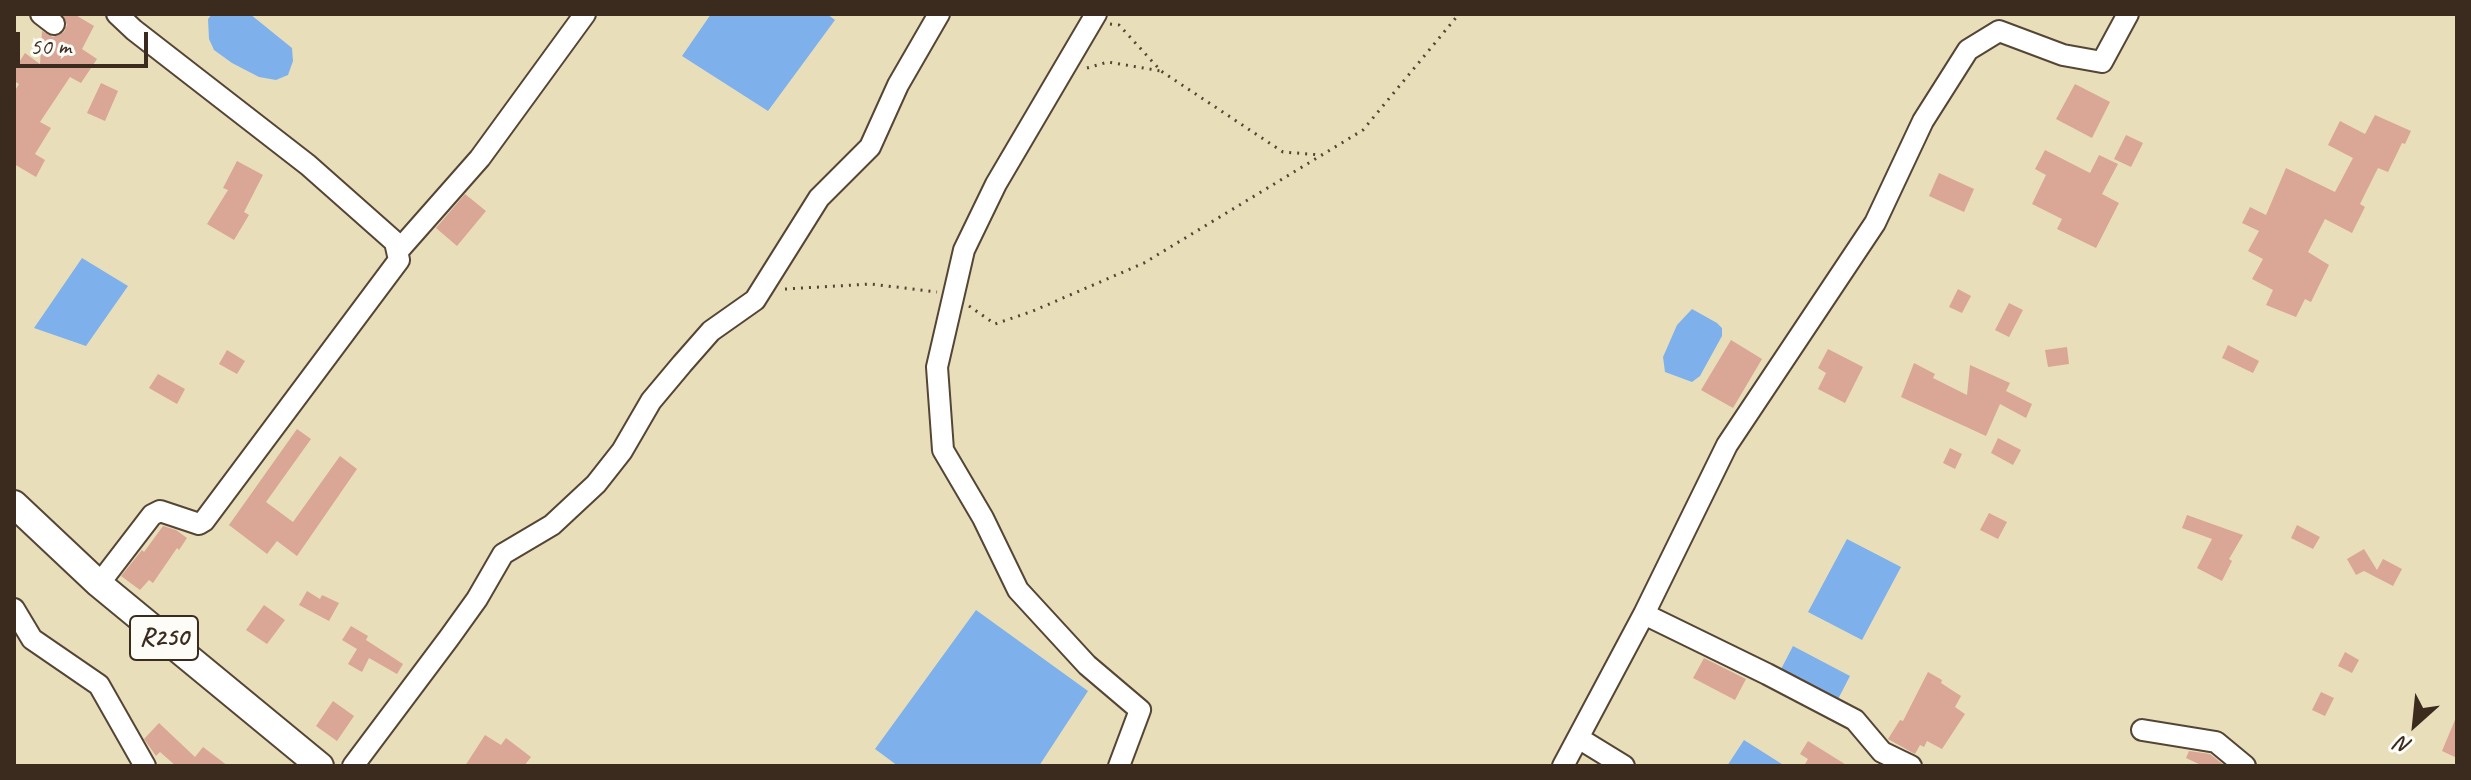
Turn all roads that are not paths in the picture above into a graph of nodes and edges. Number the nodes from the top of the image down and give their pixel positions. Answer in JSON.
{"nodes":[{"id":1,"x":117,"y":14,"type":"edge"},
{"id":2,"x":585,"y":14,"type":"edge"},
{"id":3,"x":939,"y":14,"type":"edge"},
{"id":4,"x":2128,"y":14,"type":"edge"},
{"id":5,"x":1094,"y":17,"type":"edge"},
{"id":6,"x":398,"y":251,"type":"junction"},
{"id":7,"x":14,"y":504,"type":"edge"},
{"id":8,"x":14,"y":521,"type":"edge"},
{"id":9,"x":99,"y":584,"type":"junction"},
{"id":10,"x":14,"y":609,"type":"edge"},
{"id":11,"x":1644,"y":614,"type":"junction"},
{"id":12,"x":2142,"y":730,"type":"dead end"},
{"id":13,"x":1580,"y":739,"type":"junction"},
{"id":14,"x":145,"y":766,"type":"edge"},
{"id":15,"x":296,"y":766,"type":"edge"},
{"id":16,"x":320,"y":766,"type":"edge"},
{"id":17,"x":353,"y":766,"type":"edge"},
{"id":18,"x":1119,"y":766,"type":"edge"},
{"id":19,"x":1563,"y":766,"type":"edge"},
{"id":20,"x":1624,"y":766,"type":"edge"},
{"id":21,"x":1911,"y":766,"type":"edge"},
{"id":22,"x":2245,"y":766,"type":"edge"}],
"edges":[{"from":1,"to":6,"type":"street"},
{"from":2,"to":6,"type":"street"},
{"from":3,"to":17,"type":"street"},
{"from":4,"to":11,"type":"street"},
{"from":5,"to":18,"type":"street"},
{"from":6,"to":9,"type":"street"},
{"from":7,"to":9,"type":"main road","number":"R250"},
{"from":8,"to":15,"type":"main road","number":"R250"},
{"from":9,"to":16,"type":"main road","number":"R250"},
{"from":10,"to":14,"type":"street"},
{"from":11,"to":13,"type":"street"},
{"from":11,"to":21,"type":"street"},
{"from":12,"to":22,"type":"street"},
{"from":13,"to":19,"type":"street"},
{"from":13,"to":20,"type":"street"}]}
